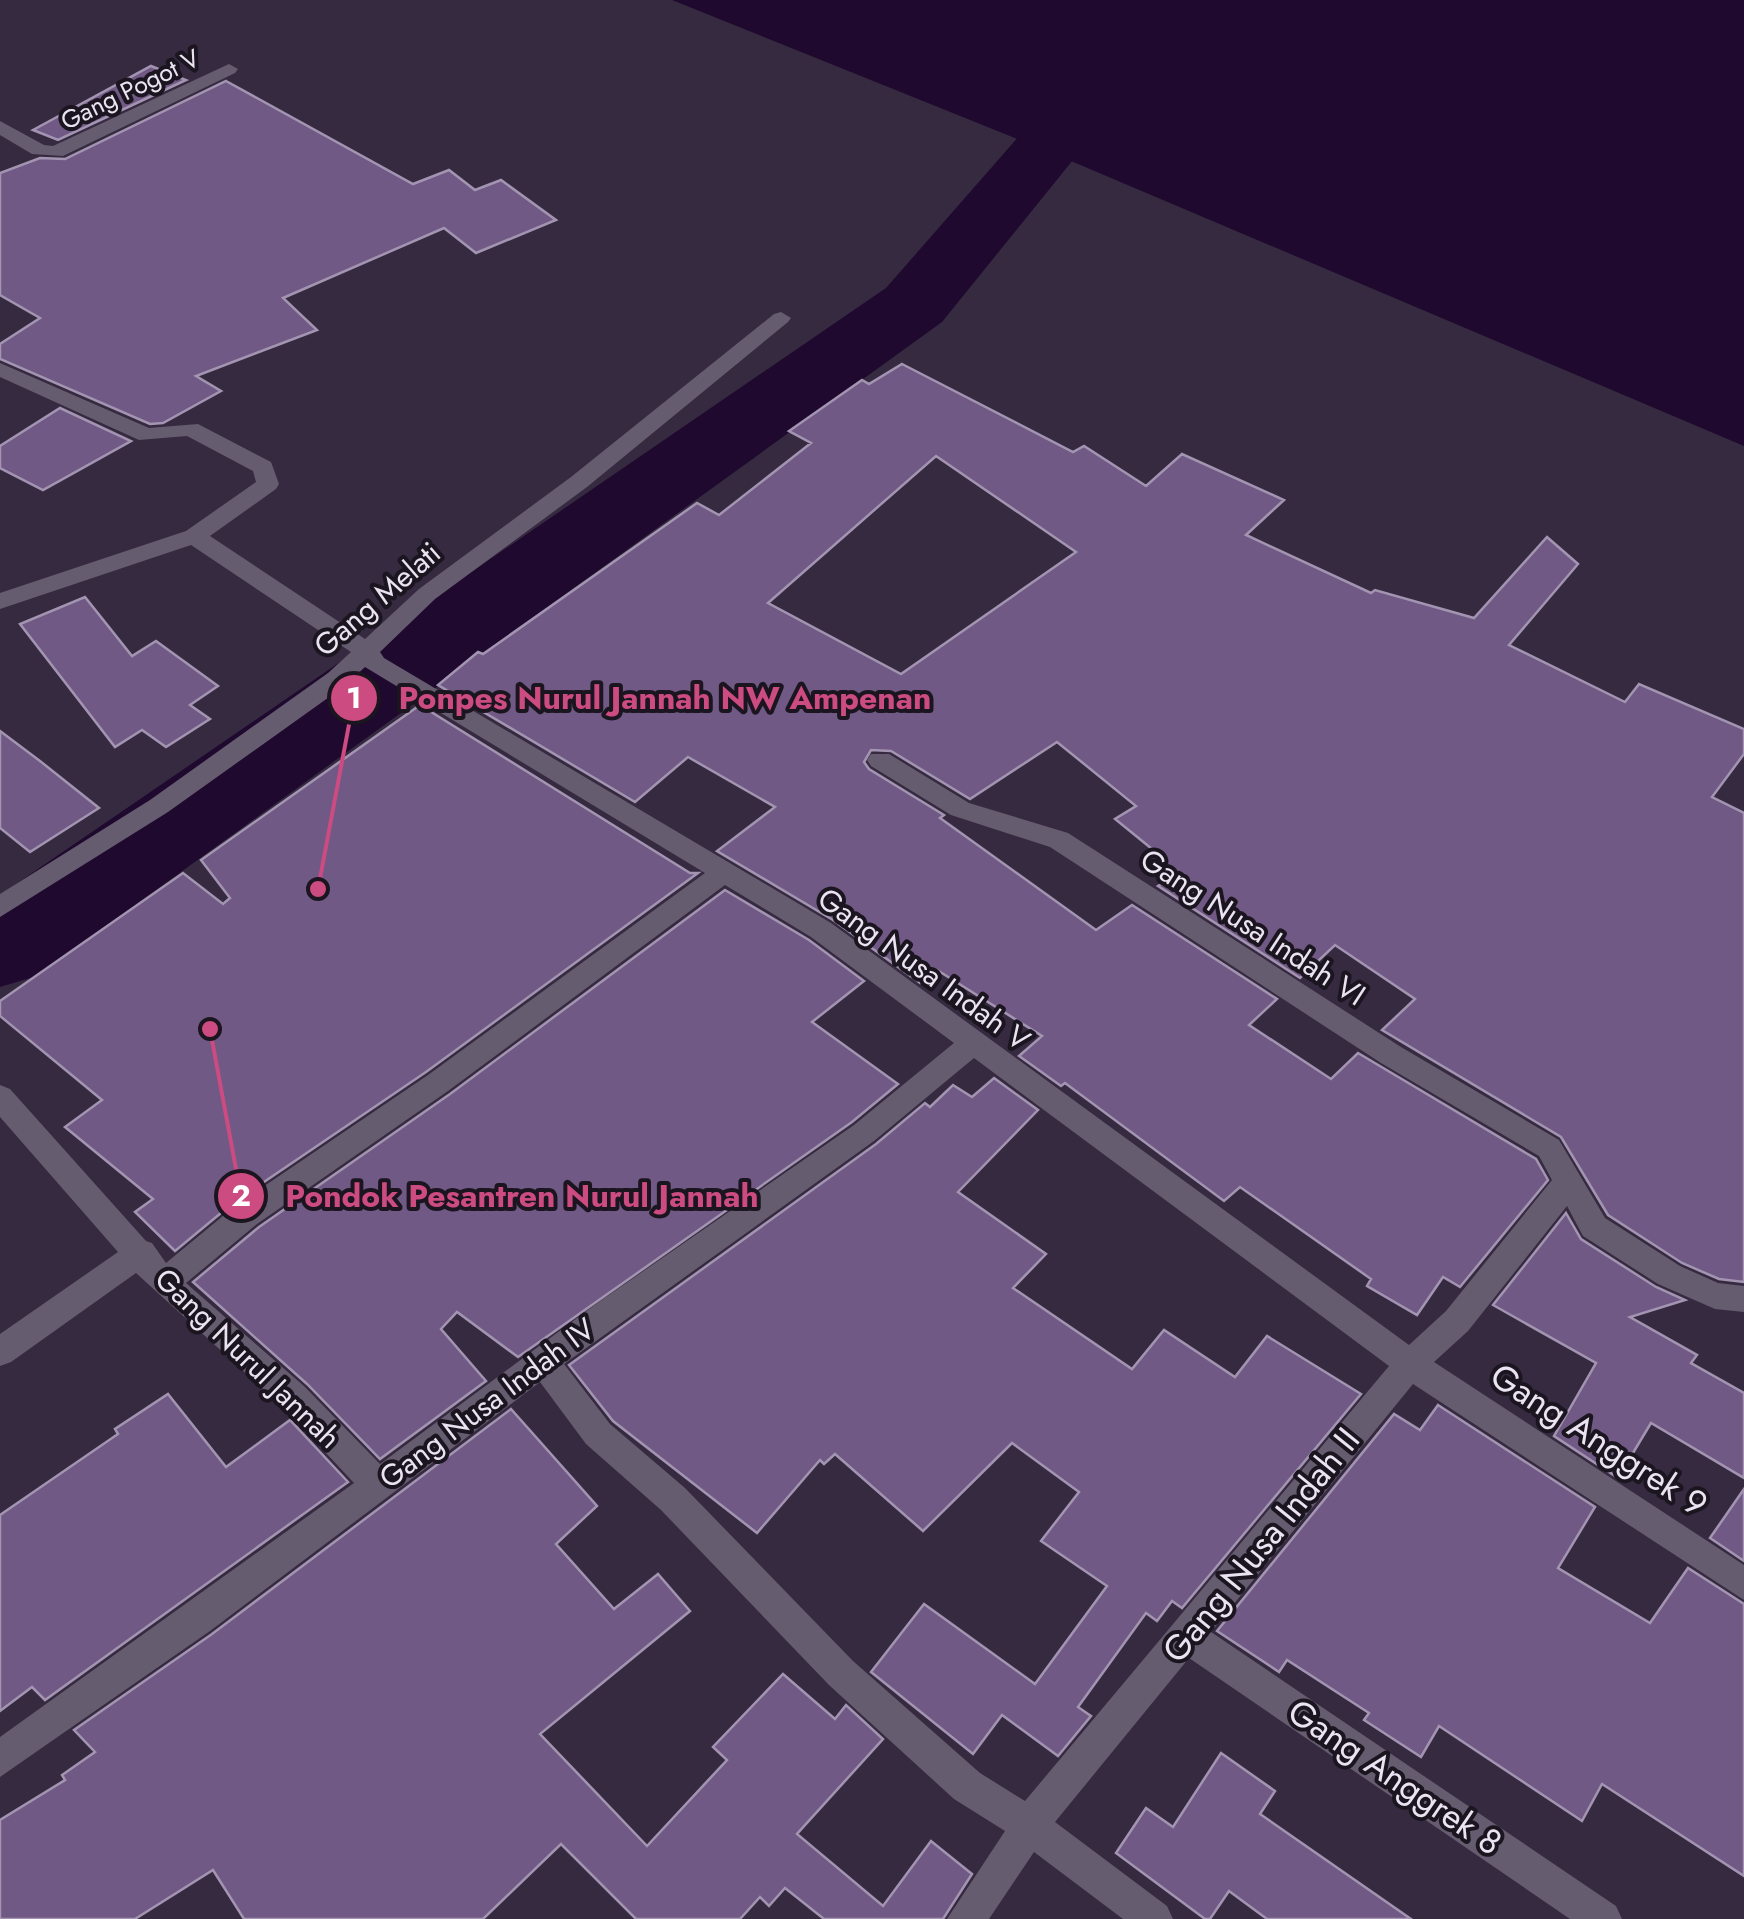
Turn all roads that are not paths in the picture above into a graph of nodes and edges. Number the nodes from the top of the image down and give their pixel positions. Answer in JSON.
{"nodes":[{"id":1,"x":228,"y":70,"type":"dead end"},
{"id":2,"x":0,"y":127,"type":"edge"},
{"id":3,"x":782,"y":318,"type":"dead end"},
{"id":4,"x":0,"y":369,"type":"edge"},
{"id":5,"x":194,"y":536,"type":"junction"},
{"id":6,"x":0,"y":602,"type":"edge"},
{"id":7,"x":371,"y":658,"type":"junction"},
{"id":8,"x":880,"y":760,"type":"dead end"},
{"id":9,"x":726,"y":871,"type":"junction"},
{"id":10,"x":0,"y":907,"type":"edge"},
{"id":11,"x":973,"y":1043,"type":"junction"},
{"id":12,"x":0,"y":1097,"type":"edge"},
{"id":13,"x":1569,"y":1180,"type":"junction"},
{"id":14,"x":141,"y":1252,"type":"junction"},
{"id":15,"x":164,"y":1283,"type":"junction"},
{"id":16,"x":1744,"y":1299,"type":"edge"},
{"id":17,"x":0,"y":1352,"type":"edge"},
{"id":18,"x":543,"y":1362,"type":"junction"},
{"id":19,"x":1410,"y":1364,"type":"junction"},
{"id":20,"x":378,"y":1484,"type":"junction"},
{"id":21,"x":1744,"y":1584,"type":"edge"},
{"id":22,"x":1186,"y":1636,"type":"junction"},
{"id":23,"x":0,"y":1760,"type":"edge"},
{"id":24,"x":1028,"y":1824,"type":"junction"},
{"id":25,"x":966,"y":1919,"type":"edge"},
{"id":26,"x":1154,"y":1919,"type":"edge"},
{"id":27,"x":1604,"y":1919,"type":"edge"}],
"edges":[{"from":1,"to":2,"type":"street","name":"Gang Pogot V"},
{"from":3,"to":7,"type":"street","name":"Gang Melati"},
{"from":4,"to":5,"type":"street"},
{"from":5,"to":6,"type":"street"},
{"from":5,"to":7,"type":"street","name":"Gang Nusa Indah V"},
{"from":7,"to":9,"type":"street","name":"Gang Nusa Indah V"},
{"from":7,"to":10,"type":"street","name":"Gang Melati"},
{"from":8,"to":13,"type":"street","name":"Gang Nusa Indah VI"},
{"from":9,"to":11,"type":"street","name":"Gang Nusa Indah V"},
{"from":9,"to":15,"type":"street"},
{"from":11,"to":18,"type":"street","name":"Gang Nusa Indah IV"},
{"from":11,"to":19,"type":"street","name":"Gang Nusa Indah V"},
{"from":12,"to":14,"type":"street","name":"Gang Nurul Jannah"},
{"from":13,"to":16,"type":"street","name":"Gang Nusa Indah VI"},
{"from":13,"to":19,"type":"street","name":"Gang Nusa Indah II"},
{"from":14,"to":15,"type":"street","name":"Gang Nurul Jannah"},
{"from":14,"to":17,"type":"street"},
{"from":15,"to":20,"type":"street","name":"Gang Nurul Jannah"},
{"from":18,"to":20,"type":"street","name":"Gang Nusa Indah IV"},
{"from":18,"to":24,"type":"street"},
{"from":19,"to":21,"type":"street","name":"Gang Anggrek 9"},
{"from":19,"to":22,"type":"street","name":"Gang Nusa Indah II"},
{"from":20,"to":23,"type":"street","name":"Gang Nusa Indah IV"},
{"from":22,"to":24,"type":"street","name":"Gang Nusa Indah II"},
{"from":22,"to":27,"type":"street","name":"Gang Anggrek 8"},
{"from":24,"to":25,"type":"street","name":"Gang Nusa Indah II"},
{"from":24,"to":26,"type":"street"}]}
